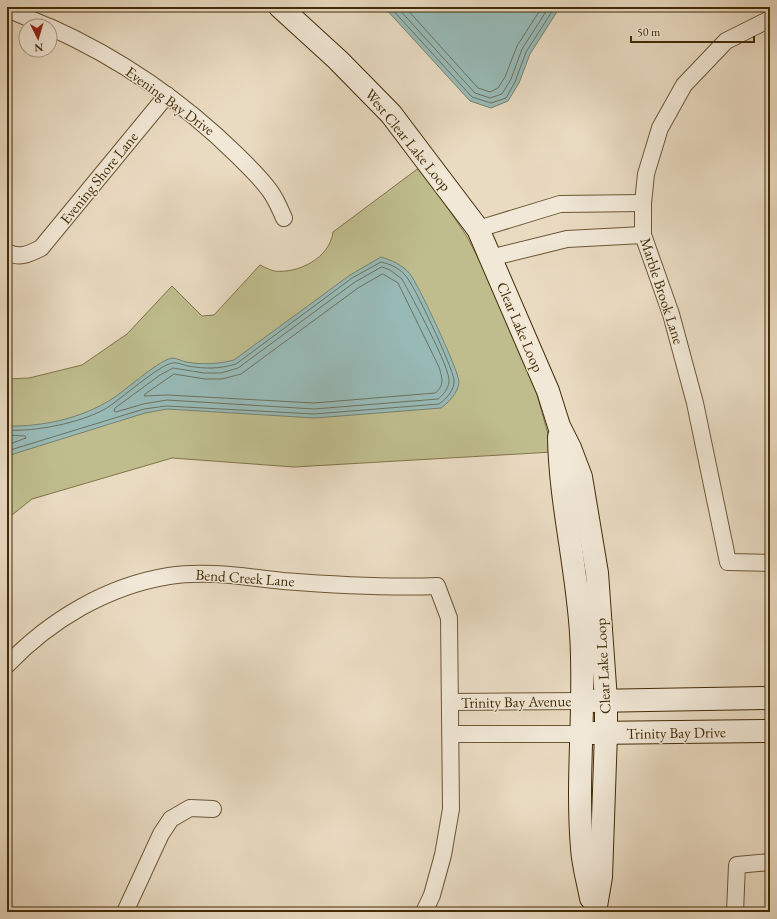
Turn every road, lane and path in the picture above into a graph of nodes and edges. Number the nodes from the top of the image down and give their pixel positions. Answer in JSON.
{"nodes":[{"id":1,"x":280,"y":7,"type":"edge"},
{"id":2,"x":7,"y":9,"type":"edge"},
{"id":3,"x":28,"y":18,"type":"edge"},
{"id":4,"x":770,"y":19,"type":"edge"},
{"id":5,"x":58,"y":31,"type":"edge"},
{"id":6,"x":167,"y":95,"type":"junction"},
{"id":7,"x":643,"y":203,"type":"junction"},
{"id":8,"x":284,"y":218,"type":"dead end"},
{"id":9,"x":478,"y":229,"type":"junction"},
{"id":10,"x":643,"y":235,"type":"junction"},
{"id":11,"x":7,"y":252,"type":"edge"},
{"id":12,"x":490,"y":258,"type":"junction"},
{"id":13,"x":558,"y":426,"type":"junction"},
{"id":14,"x":770,"y":563,"type":"edge"},
{"id":15,"x":7,"y":664,"type":"edge"},
{"id":16,"x":770,"y":698,"type":"edge"},
{"id":17,"x":606,"y":700,"type":"junction"},
{"id":18,"x":583,"y":701,"type":"junction"},
{"id":19,"x":450,"y":702,"type":"junction"},
{"id":20,"x":770,"y":731,"type":"edge"},
{"id":21,"x":606,"y":733,"type":"junction"},
{"id":22,"x":450,"y":734,"type":"junction"},
{"id":23,"x":582,"y":734,"type":"junction"},
{"id":24,"x":213,"y":809,"type":"dead end"},
{"id":25,"x":770,"y":862,"type":"edge"},
{"id":26,"x":125,"y":912,"type":"edge"},
{"id":27,"x":424,"y":912,"type":"edge"},
{"id":28,"x":595,"y":912,"type":"edge"},
{"id":29,"x":735,"y":912,"type":"edge"}],
"edges":[{"from":1,"to":9,"type":"street","name":"West Clear Lake Loop"},
{"from":2,"to":3,"type":"street"},
{"from":4,"to":7,"type":"street","name":"Marble Brook Lane"},
{"from":5,"to":6,"type":"street","name":"Evening Bay Drive"},
{"from":6,"to":8,"type":"street","name":"Evening Bay Drive"},
{"from":6,"to":11,"type":"street","name":"Evening Shore Lane"},
{"from":7,"to":9,"type":"street"},
{"from":7,"to":10,"type":"street","name":"Marble Brook Lane"},
{"from":9,"to":12,"type":"street","name":"Clear Lake Loop"},
{"from":10,"to":12,"type":"street"},
{"from":10,"to":14,"type":"street","name":"Marble Brook Lane"},
{"from":12,"to":13,"type":"street","name":"Clear Lake Loop"},
{"from":13,"to":17,"type":"street","name":"Clear Lake Loop"},
{"from":13,"to":18,"type":"street","name":"Clear Lake Loop"},
{"from":15,"to":19,"type":"street","name":"Bend Creek Lane"},
{"from":16,"to":17,"type":"street"},
{"from":17,"to":18,"type":"street"},
{"from":17,"to":21,"type":"street","name":"Clear Lake Loop"},
{"from":18,"to":19,"type":"street","name":"Trinity Bay Avenue"},
{"from":18,"to":23,"type":"street","name":"Clear Lake Loop"},
{"from":19,"to":22,"type":"street"},
{"from":20,"to":21,"type":"street","name":"Trinity Bay Drive"},
{"from":21,"to":23,"type":"street","name":"Trinity Bay Drive"},
{"from":21,"to":28,"type":"street","name":"Clear Lake Loop"},
{"from":22,"to":23,"type":"street","name":"Trinity Bay Avenue"},
{"from":22,"to":27,"type":"street"},
{"from":23,"to":28,"type":"street","name":"Clear Lake Loop"},
{"from":24,"to":26,"type":"street"},
{"from":25,"to":29,"type":"street"}]}
